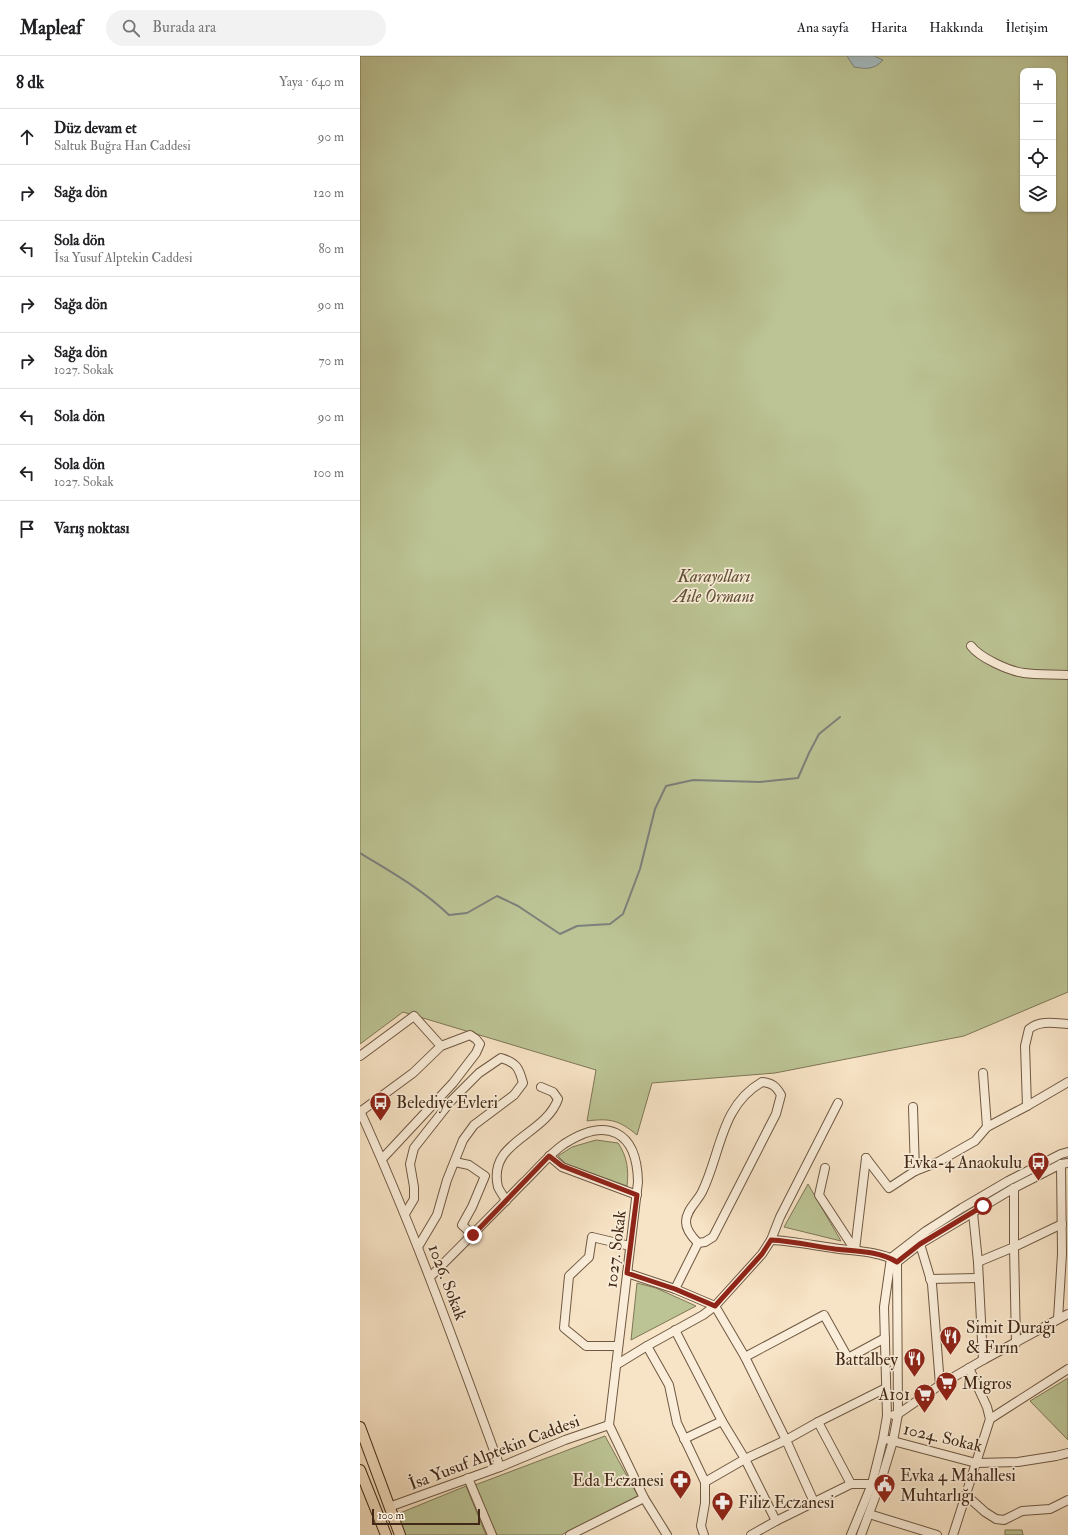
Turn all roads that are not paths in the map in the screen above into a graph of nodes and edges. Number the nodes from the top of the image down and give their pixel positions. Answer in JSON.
{"nodes":[{"id":1,"x":971,"y":646,"type":"dead end"},
{"id":2,"x":1068,"y":675,"type":"edge"},
{"id":3,"x":1068,"y":1024,"type":"edge"},
{"id":4,"x":441,"y":1046,"type":"junction"},
{"id":5,"x":360,"y":1056,"type":"edge"},
{"id":6,"x":983,"y":1073,"type":"dead end"},
{"id":7,"x":1068,"y":1082,"type":"edge"},
{"id":8,"x":541,"y":1087,"type":"dead end"},
{"id":9,"x":838,"y":1104,"type":"dead end"},
{"id":10,"x":1027,"y":1106,"type":"junction"},
{"id":11,"x":913,"y":1107,"type":"dead end"},
{"id":12,"x":360,"y":1112,"type":"edge"},
{"id":13,"x":987,"y":1126,"type":"junction"},
{"id":14,"x":1068,"y":1152,"type":"edge"},
{"id":15,"x":549,"y":1156,"type":"junction"},
{"id":16,"x":382,"y":1159,"type":"junction"},
{"id":17,"x":455,"y":1162,"type":"junction"},
{"id":18,"x":1064,"y":1164,"type":"edge"},
{"id":19,"x":825,"y":1168,"type":"dead end"},
{"id":20,"x":916,"y":1171,"type":"junction"},
{"id":21,"x":1014,"y":1188,"type":"junction"},
{"id":22,"x":637,"y":1195,"type":"junction"},
{"id":23,"x":506,"y":1201,"type":"junction"},
{"id":24,"x":1065,"y":1212,"type":"edge"},
{"id":25,"x":973,"y":1213,"type":"junction"},
{"id":26,"x":405,"y":1214,"type":"junction"},
{"id":27,"x":1062,"y":1224,"type":"junction"},
{"id":28,"x":473,"y":1235,"type":"junction"},
{"id":29,"x":771,"y":1240,"type":"junction"},
{"id":30,"x":698,"y":1243,"type":"junction"},
{"id":31,"x":920,"y":1244,"type":"junction"},
{"id":32,"x":630,"y":1246,"type":"junction"},
{"id":33,"x":418,"y":1247,"type":"junction"},
{"id":34,"x":1014,"y":1247,"type":"junction"},
{"id":35,"x":855,"y":1250,"type":"junction"},
{"id":36,"x":1065,"y":1254,"type":"edge"},
{"id":37,"x":894,"y":1260,"type":"junction"},
{"id":38,"x":978,"y":1262,"type":"junction"},
{"id":39,"x":627,"y":1273,"type":"junction"},
{"id":40,"x":430,"y":1277,"type":"junction"},
{"id":41,"x":978,"y":1278,"type":"junction"},
{"id":42,"x":930,"y":1279,"type":"junction"},
{"id":43,"x":675,"y":1289,"type":"junction"},
{"id":44,"x":715,"y":1306,"type":"junction"},
{"id":45,"x":1068,"y":1314,"type":"edge"},
{"id":46,"x":1058,"y":1319,"type":"junction"},
{"id":47,"x":675,"y":1330,"type":"junction"},
{"id":48,"x":885,"y":1338,"type":"junction"},
{"id":49,"x":1016,"y":1342,"type":"junction"},
{"id":50,"x":618,"y":1346,"type":"junction"},
{"id":51,"x":647,"y":1346,"type":"junction"},
{"id":52,"x":745,"y":1357,"type":"junction"},
{"id":53,"x":983,"y":1360,"type":"junction"},
{"id":54,"x":616,"y":1365,"type":"junction"},
{"id":55,"x":969,"y":1368,"type":"junction"},
{"id":56,"x":1068,"y":1370,"type":"edge"},
{"id":57,"x":940,"y":1385,"type":"junction"},
{"id":58,"x":886,"y":1388,"type":"junction"},
{"id":59,"x":898,"y":1414,"type":"junction"},
{"id":60,"x":887,"y":1416,"type":"junction"},
{"id":61,"x":990,"y":1419,"type":"junction"},
{"id":62,"x":722,"y":1421,"type":"junction"},
{"id":63,"x":818,"y":1422,"type":"junction"},
{"id":64,"x":609,"y":1425,"type":"junction"},
{"id":65,"x":360,"y":1428,"type":"edge"},
{"id":66,"x":684,"y":1439,"type":"junction"},
{"id":67,"x":883,"y":1439,"type":"junction"},
{"id":68,"x":786,"y":1440,"type":"junction"},
{"id":69,"x":893,"y":1441,"type":"junction"},
{"id":70,"x":1068,"y":1453,"type":"edge"},
{"id":71,"x":745,"y":1459,"type":"junction"},
{"id":72,"x":976,"y":1463,"type":"junction"},
{"id":73,"x":500,"y":1467,"type":"junction"},
{"id":74,"x":360,"y":1470,"type":"edge"},
{"id":75,"x":468,"y":1478,"type":"junction"},
{"id":76,"x":705,"y":1482,"type":"junction"},
{"id":77,"x":851,"y":1484,"type":"junction"},
{"id":78,"x":876,"y":1484,"type":"junction"},
{"id":79,"x":966,"y":1495,"type":"junction"},
{"id":80,"x":644,"y":1498,"type":"junction"},
{"id":81,"x":1068,"y":1500,"type":"edge"},
{"id":82,"x":814,"y":1502,"type":"junction"},
{"id":83,"x":389,"y":1507,"type":"junction"},
{"id":84,"x":869,"y":1514,"type":"junction"},
{"id":85,"x":776,"y":1521,"type":"junction"},
{"id":86,"x":386,"y":1535,"type":"edge"},
{"id":87,"x":400,"y":1535,"type":"edge"},
{"id":88,"x":492,"y":1535,"type":"edge"},
{"id":89,"x":570,"y":1535,"type":"edge"},
{"id":90,"x":667,"y":1535,"type":"edge"},
{"id":91,"x":704,"y":1535,"type":"edge"},
{"id":92,"x":752,"y":1535,"type":"edge"},
{"id":93,"x":851,"y":1535,"type":"edge"},
{"id":94,"x":861,"y":1535,"type":"edge"},
{"id":95,"x":937,"y":1535,"type":"edge"},
{"id":96,"x":953,"y":1535,"type":"edge"}],
"edges":[{"from":1,"to":2,"type":"street"},
{"from":3,"to":10,"type":"street"},
{"from":4,"to":5,"type":"street"},
{"from":4,"to":12,"type":"street"},
{"from":4,"to":16,"type":"street"},
{"from":6,"to":13,"type":"street"},
{"from":7,"to":10,"type":"street"},
{"from":8,"to":23,"type":"street"},
{"from":9,"to":29,"type":"street"},
{"from":10,"to":13,"type":"street"},
{"from":11,"to":20,"type":"street"},
{"from":12,"to":16,"type":"street","name":"1026. Sokak"},
{"from":13,"to":20,"type":"street"},
{"from":14,"to":37,"type":"street"},
{"from":15,"to":22,"type":"street"},
{"from":15,"to":22,"type":"street","name":"1027. Sokak"},
{"from":15,"to":23,"type":"street","name":"1027. Sokak"},
{"from":16,"to":26,"type":"street","name":"1026. Sokak"},
{"from":17,"to":26,"type":"street"},
{"from":17,"to":28,"type":"street"},
{"from":17,"to":33,"type":"street"},
{"from":18,"to":21,"type":"street"},
{"from":18,"to":24,"type":"street"},
{"from":19,"to":35,"type":"street"},
{"from":20,"to":35,"type":"street"},
{"from":21,"to":25,"type":"street"},
{"from":21,"to":34,"type":"street"},
{"from":22,"to":32,"type":"street","name":"1027. Sokak"},
{"from":23,"to":28,"type":"street","name":"1027. Sokak"},
{"from":24,"to":27,"type":"street"},
{"from":25,"to":31,"type":"street"},
{"from":25,"to":38,"type":"street"},
{"from":26,"to":33,"type":"street","name":"1026. Sokak"},
{"from":27,"to":34,"type":"street"},
{"from":27,"to":36,"type":"street"},
{"from":28,"to":40,"type":"street","name":"1027. Sokak"},
{"from":29,"to":35,"type":"street"},
{"from":29,"to":44,"type":"street"},
{"from":30,"to":30,"type":"street"},
{"from":30,"to":43,"type":"street"},
{"from":31,"to":37,"type":"street"},
{"from":31,"to":42,"type":"street"},
{"from":32,"to":39,"type":"street","name":"1027. Sokak"},
{"from":32,"to":50,"type":"street"},
{"from":33,"to":40,"type":"street","name":"1026. Sokak"},
{"from":34,"to":38,"type":"street"},
{"from":34,"to":49,"type":"street"},
{"from":35,"to":37,"type":"street"},
{"from":36,"to":46,"type":"street"},
{"from":37,"to":48,"type":"street"},
{"from":37,"to":59,"type":"street"},
{"from":38,"to":41,"type":"street"},
{"from":39,"to":43,"type":"street"},
{"from":39,"to":50,"type":"street","name":"1027. Sokak"},
{"from":40,"to":73,"type":"street","name":"1026. Sokak"},
{"from":41,"to":42,"type":"street"},
{"from":41,"to":53,"type":"street"},
{"from":42,"to":57,"type":"street"},
{"from":43,"to":44,"type":"street"},
{"from":44,"to":47,"type":"street"},
{"from":44,"to":52,"type":"street"},
{"from":45,"to":46,"type":"street"},
{"from":46,"to":49,"type":"street"},
{"from":47,"to":51,"type":"street"},
{"from":47,"to":62,"type":"street"},
{"from":48,"to":52,"type":"street"},
{"from":48,"to":58,"type":"street"},
{"from":49,"to":53,"type":"street"},
{"from":50,"to":54,"type":"street","name":"1027. Sokak"},
{"from":51,"to":54,"type":"street"},
{"from":51,"to":66,"type":"street"},
{"from":52,"to":68,"type":"street"},
{"from":53,"to":55,"type":"street"},
{"from":54,"to":64,"type":"street","name":"1027. Sokak"},
{"from":55,"to":57,"type":"street"},
{"from":55,"to":61,"type":"street"},
{"from":56,"to":61,"type":"street"},
{"from":57,"to":59,"type":"street"},
{"from":58,"to":60,"type":"street"},
{"from":58,"to":63,"type":"street"},
{"from":59,"to":60,"type":"street"},
{"from":59,"to":69,"type":"street"},
{"from":60,"to":67,"type":"street"},
{"from":61,"to":72,"type":"street"},
{"from":62,"to":66,"type":"street"},
{"from":62,"to":71,"type":"street"},
{"from":63,"to":68,"type":"street"},
{"from":63,"to":77,"type":"street"},
{"from":64,"to":73,"type":"street","name":"İsa Yusuf Alptekin Caddesi"},
{"from":64,"to":80,"type":"street"},
{"from":65,"to":83,"type":"main road"},
{"from":66,"to":76,"type":"street"},
{"from":67,"to":69,"type":"street","name":"1024. Sokak"},
{"from":67,"to":78,"type":"street"},
{"from":68,"to":71,"type":"street"},
{"from":68,"to":82,"type":"street"},
{"from":69,"to":72,"type":"street","name":"1024. Sokak"},
{"from":69,"to":78,"type":"street"},
{"from":70,"to":72,"type":"street","name":"1024. Sokak"},
{"from":71,"to":76,"type":"street"},
{"from":71,"to":85,"type":"street"},
{"from":72,"to":79,"type":"street"},
{"from":73,"to":75,"type":"street","name":"İsa Yusuf Alptekin Caddesi"},
{"from":74,"to":86,"type":"main road"},
{"from":75,"to":83,"type":"street","name":"İsa Yusuf Alptekin Caddesi"},
{"from":75,"to":88,"type":"street"},
{"from":76,"to":91,"type":"street"},
{"from":77,"to":78,"type":"street"},
{"from":77,"to":82,"type":"street"},
{"from":78,"to":84,"type":"street"},
{"from":78,"to":93,"type":"street"},
{"from":79,"to":81,"type":"street"},
{"from":79,"to":96,"type":"street"},
{"from":80,"to":89,"type":"street"},
{"from":80,"to":90,"type":"street"},
{"from":82,"to":85,"type":"street"},
{"from":83,"to":87,"type":"main road"},
{"from":84,"to":94,"type":"street"},
{"from":84,"to":95,"type":"street"},
{"from":85,"to":92,"type":"street"}]}
